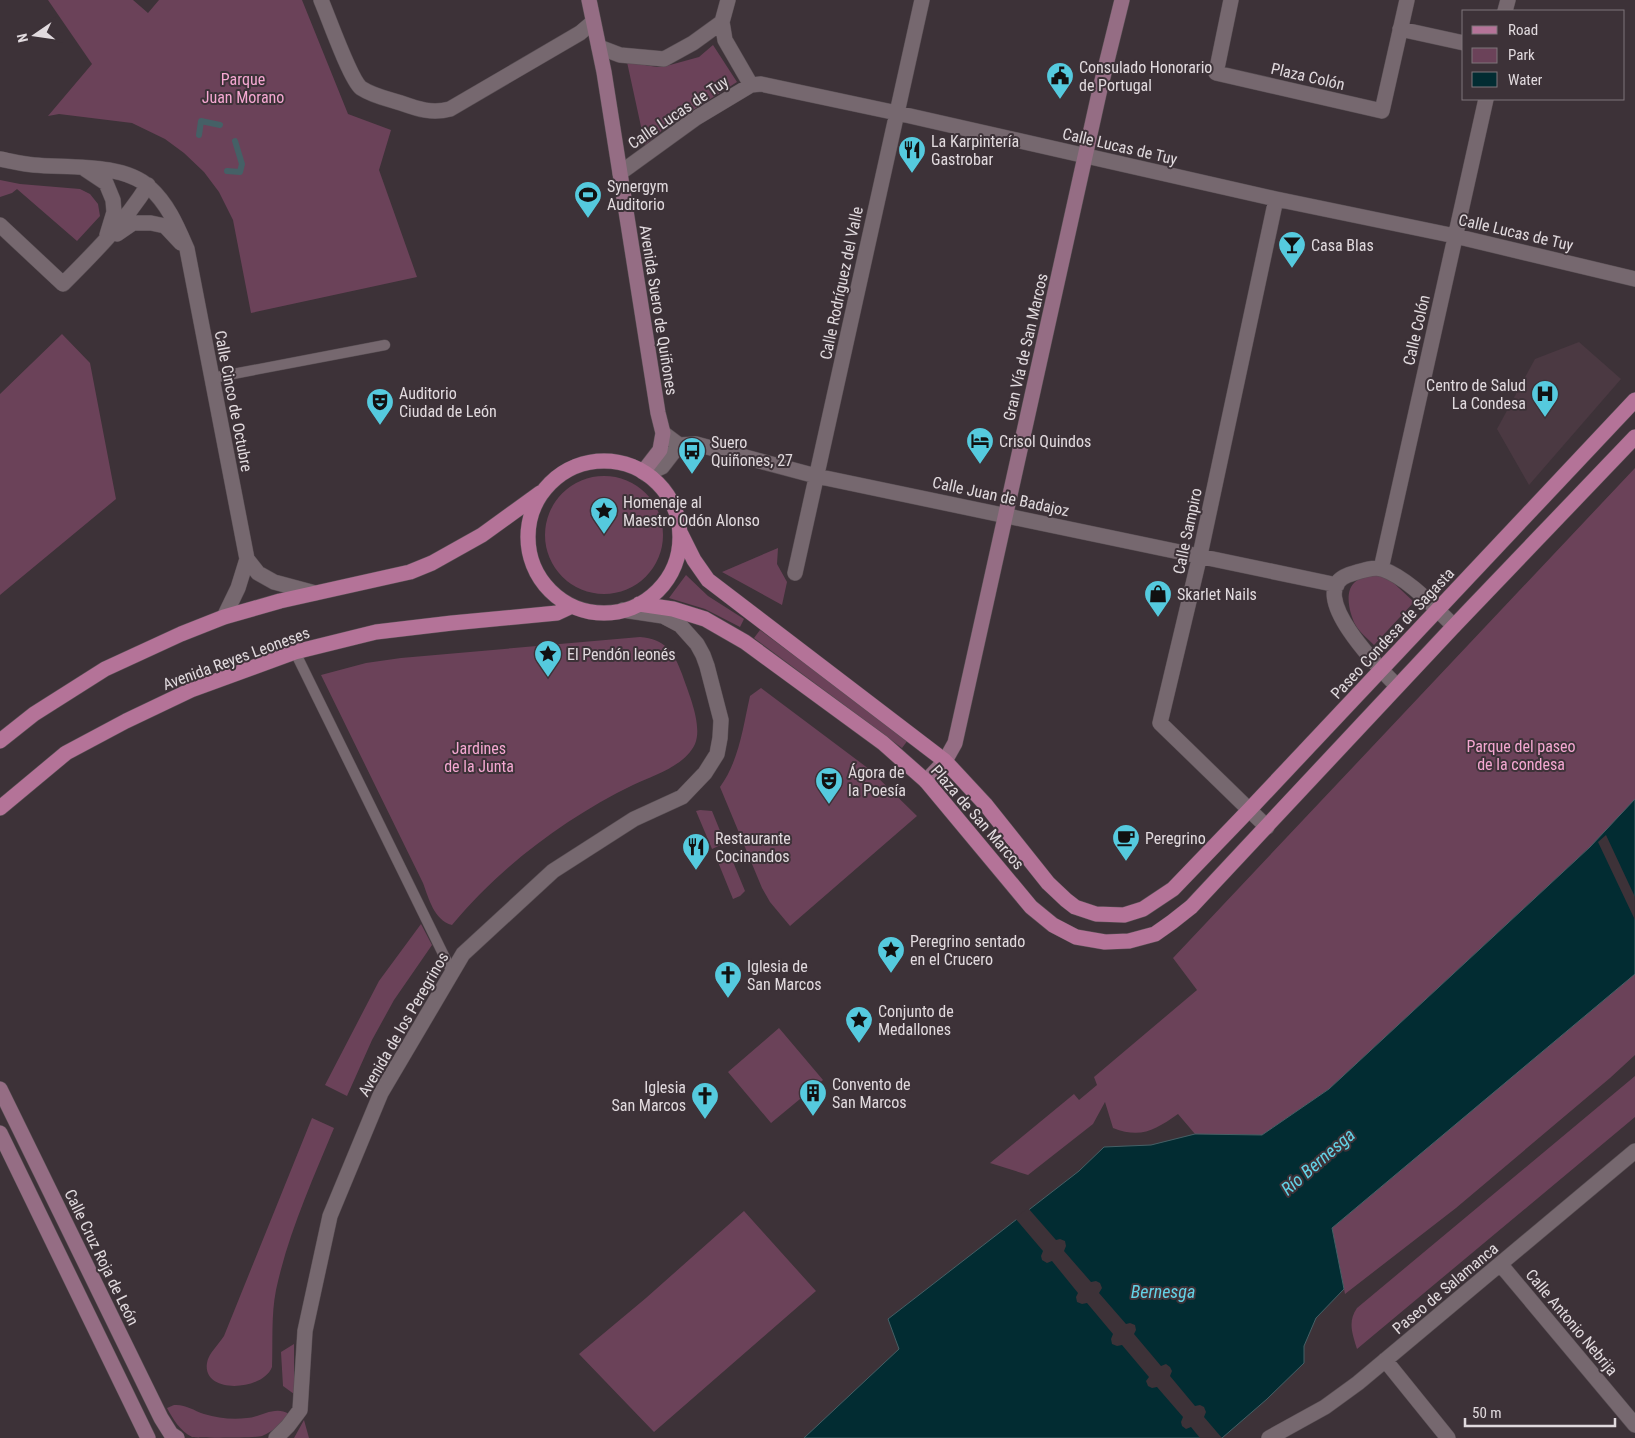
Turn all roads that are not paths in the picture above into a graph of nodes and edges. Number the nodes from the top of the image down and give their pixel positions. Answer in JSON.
{"nodes":[{"id":1,"x":321,"y":0,"type":"edge"},
{"id":2,"x":589,"y":0,"type":"edge"},
{"id":3,"x":728,"y":0,"type":"edge"},
{"id":4,"x":922,"y":0,"type":"edge"},
{"id":5,"x":1122,"y":0,"type":"edge"},
{"id":6,"x":1232,"y":0,"type":"edge"},
{"id":7,"x":1407,"y":0,"type":"edge"},
{"id":8,"x":593,"y":22,"type":"junction"},
{"id":9,"x":722,"y":22,"type":"junction"},
{"id":10,"x":1400,"y":29,"type":"junction"},
{"id":11,"x":1462,"y":43,"type":"edge"},
{"id":12,"x":599,"y":47,"type":"junction"},
{"id":13,"x":751,"y":85,"type":"junction"},
{"id":14,"x":1486,"y":100,"type":"edge"},
{"id":15,"x":897,"y":113,"type":"junction"},
{"id":16,"x":1086,"y":156,"type":"junction"},
{"id":17,"x":0,"y":159,"type":"edge"},
{"id":18,"x":83,"y":168,"type":"junction"},
{"id":19,"x":620,"y":173,"type":"junction"},
{"id":20,"x":148,"y":186,"type":"junction"},
{"id":21,"x":1276,"y":199,"type":"junction"},
{"id":22,"x":0,"y":225,"type":"edge"},
{"id":23,"x":1455,"y":236,"type":"junction"},
{"id":24,"x":106,"y":242,"type":"junction"},
{"id":25,"x":187,"y":249,"type":"junction"},
{"id":26,"x":1635,"y":279,"type":"edge"},
{"id":27,"x":385,"y":345,"type":"dead end"},
{"id":28,"x":212,"y":378,"type":"junction"},
{"id":29,"x":1635,"y":400,"type":"edge"},
{"id":30,"x":663,"y":432,"type":"junction"},
{"id":31,"x":1635,"y":437,"type":"edge"},
{"id":32,"x":679,"y":445,"type":"junction"},
{"id":33,"x":644,"y":473,"type":"junction"},
{"id":34,"x":816,"y":476,"type":"junction"},
{"id":35,"x":540,"y":493,"type":"junction"},
{"id":36,"x":1006,"y":515,"type":"junction"},
{"id":37,"x":682,"y":534,"type":"junction"},
{"id":38,"x":1200,"y":555,"type":"junction"},
{"id":39,"x":247,"y":559,"type":"junction"},
{"id":40,"x":1381,"y":569,"type":"junction"},
{"id":41,"x":795,"y":573,"type":"dead end"},
{"id":42,"x":1337,"y":585,"type":"junction"},
{"id":43,"x":315,"y":593,"type":"junction"},
{"id":44,"x":640,"y":604,"type":"junction"},
{"id":45,"x":572,"y":606,"type":"junction"},
{"id":46,"x":623,"y":610,"type":"junction"},
{"id":47,"x":1437,"y":610,"type":"junction"},
{"id":48,"x":224,"y":617,"type":"junction"},
{"id":49,"x":1454,"y":626,"type":"junction"},
{"id":50,"x":295,"y":652,"type":"junction"},
{"id":51,"x":1381,"y":670,"type":"junction"},
{"id":52,"x":1397,"y":686,"type":"junction"},
{"id":53,"x":0,"y":741,"type":"edge"},
{"id":54,"x":945,"y":761,"type":"junction"},
{"id":55,"x":926,"y":781,"type":"junction"},
{"id":56,"x":0,"y":808,"type":"edge"},
{"id":57,"x":1250,"y":810,"type":"junction"},
{"id":58,"x":1267,"y":827,"type":"junction"},
{"id":59,"x":1173,"y":889,"type":"joint"},
{"id":60,"x":452,"y":972,"type":"junction"},
{"id":61,"x":0,"y":1089,"type":"edge"},
{"id":62,"x":0,"y":1133,"type":"edge"},
{"id":63,"x":1632,"y":1159,"type":"edge"},
{"id":64,"x":1501,"y":1265,"type":"junction"},
{"id":65,"x":1385,"y":1360,"type":"junction"},
{"id":66,"x":1635,"y":1425,"type":"edge"},
{"id":67,"x":148,"y":1438,"type":"edge"},
{"id":68,"x":177,"y":1438,"type":"edge"},
{"id":69,"x":276,"y":1438,"type":"edge"},
{"id":70,"x":1269,"y":1438,"type":"edge"},
{"id":71,"x":1448,"y":1438,"type":"edge"}],
"edges":[{"from":1,"to":8,"type":"street"},
{"from":2,"to":8,"type":"street","name":"Avenida Suero de Quiñones"},
{"from":3,"to":9,"type":"street"},
{"from":4,"to":15,"type":"street","name":"Calle Rodríguez del Valle"},
{"from":5,"to":16,"type":"street","name":"Gran Vía de San Marcos"},
{"from":6,"to":10,"type":"street","name":"Plaza Colón"},
{"from":7,"to":10,"type":"street","name":"Plaza Colón"},
{"from":8,"to":12,"type":"street","name":"Avenida Suero de Quiñones"},
{"from":9,"to":12,"type":"street"},
{"from":9,"to":13,"type":"street"},
{"from":10,"to":11,"type":"street"},
{"from":12,"to":19,"type":"street","name":"Avenida Suero de Quiñones"},
{"from":13,"to":15,"type":"street","name":"Calle Lucas de Tuy"},
{"from":13,"to":19,"type":"street","name":"Calle Lucas de Tuy"},
{"from":14,"to":23,"type":"street","name":"Calle Colón"},
{"from":15,"to":16,"type":"street","name":"Calle Lucas de Tuy"},
{"from":15,"to":34,"type":"street","name":"Calle Rodríguez del Valle"},
{"from":16,"to":21,"type":"street","name":"Calle Lucas de Tuy"},
{"from":16,"to":36,"type":"street","name":"Gran Vía de San Marcos"},
{"from":17,"to":18,"type":"street","name":"Calle Cinco de Octubre"},
{"from":18,"to":20,"type":"street","name":"Calle Cinco de Octubre"},
{"from":18,"to":24,"type":"street","name":"Calle Cinco de Octubre"},
{"from":19,"to":30,"type":"street","name":"Avenida Suero de Quiñones"},
{"from":20,"to":24,"type":"street"},
{"from":20,"to":25,"type":"street","name":"Calle Cinco de Octubre"},
{"from":21,"to":23,"type":"street","name":"Calle Lucas de Tuy"},
{"from":21,"to":38,"type":"street","name":"Calle Sampiro"},
{"from":22,"to":24,"type":"street"},
{"from":23,"to":26,"type":"street","name":"Calle Lucas de Tuy"},
{"from":23,"to":40,"type":"street","name":"Calle Colón"},
{"from":24,"to":25,"type":"street"},
{"from":25,"to":28,"type":"street","name":"Calle Cinco de Octubre"},
{"from":27,"to":28,"type":"lane"},
{"from":28,"to":39,"type":"street","name":"Calle Cinco de Octubre"},
{"from":29,"to":47,"type":"main road","name":"Paseo Condesa de Sagasta"},
{"from":30,"to":32,"type":"street"},
{"from":30,"to":33,"type":"street"},
{"from":31,"to":49,"type":"main road"},
{"from":32,"to":33,"type":"street"},
{"from":32,"to":34,"type":"street","name":"Calle Juan de Badajoz"},
{"from":33,"to":35,"type":"main road"},
{"from":33,"to":37,"type":"main road"},
{"from":34,"to":36,"type":"street","name":"Calle Juan de Badajoz"},
{"from":34,"to":41,"type":"street","name":"Calle Rodríguez del Valle"},
{"from":35,"to":43,"type":"main road"},
{"from":35,"to":45,"type":"main road"},
{"from":36,"to":38,"type":"street","name":"Calle Juan de Badajoz"},
{"from":36,"to":54,"type":"street","name":"Gran Vía de San Marcos"},
{"from":37,"to":44,"type":"main road"},
{"from":37,"to":54,"type":"main road","name":"Plaza de San Marcos"},
{"from":38,"to":42,"type":"street","name":"Calle Juan de Badajoz"},
{"from":38,"to":57,"type":"street","name":"Calle Sampiro"},
{"from":39,"to":43,"type":"street"},
{"from":39,"to":48,"type":"street","name":"Calle Cinco de Octubre"},
{"from":40,"to":42,"type":"street"},
{"from":40,"to":47,"type":"street"},
{"from":42,"to":51,"type":"street"},
{"from":43,"to":48,"type":"main road"},
{"from":44,"to":46,"type":"main road"},
{"from":44,"to":55,"type":"main road","name":"Plaza de San Marcos"},
{"from":45,"to":46,"type":"main road"},
{"from":45,"to":50,"type":"main road","name":"Avenida Reyes Leoneses"},
{"from":46,"to":60,"type":"street","name":"Avenida de los Peregrinos"},
{"from":47,"to":49,"type":"street"},
{"from":47,"to":51,"type":"main road","name":"Paseo Condesa de Sagasta"},
{"from":48,"to":53,"type":"main road"},
{"from":49,"to":52,"type":"main road"},
{"from":50,"to":56,"type":"main road","name":"Avenida Reyes Leoneses"},
{"from":50,"to":60,"type":"lane"},
{"from":51,"to":52,"type":"street"},
{"from":51,"to":57,"type":"main road","name":"Paseo Condesa de Sagasta"},
{"from":52,"to":58,"type":"main road"},
{"from":54,"to":55,"type":"street","name":"Gran Vía de San Marcos"},
{"from":54,"to":59,"type":"main road","name":"Plaza de San Marcos"},
{"from":55,"to":58,"type":"main road","name":"Plaza de San Marcos"},
{"from":57,"to":58,"type":"street","name":"Calle Sampiro"},
{"from":57,"to":59,"type":"main road","name":"Paseo Condesa de Sagasta"},
{"from":60,"to":69,"type":"street","name":"Avenida de los Peregrinos"},
{"from":61,"to":68,"type":"street","name":"Calle Cruz Roja de León"},
{"from":62,"to":67,"type":"street"},
{"from":63,"to":64,"type":"street","name":"Paseo de Salamanca"},
{"from":64,"to":65,"type":"street","name":"Paseo de Salamanca"},
{"from":64,"to":66,"type":"street","name":"Calle Antonio Nebrija"},
{"from":65,"to":70,"type":"street","name":"Paseo de Salamanca"},
{"from":65,"to":71,"type":"street"}]}
